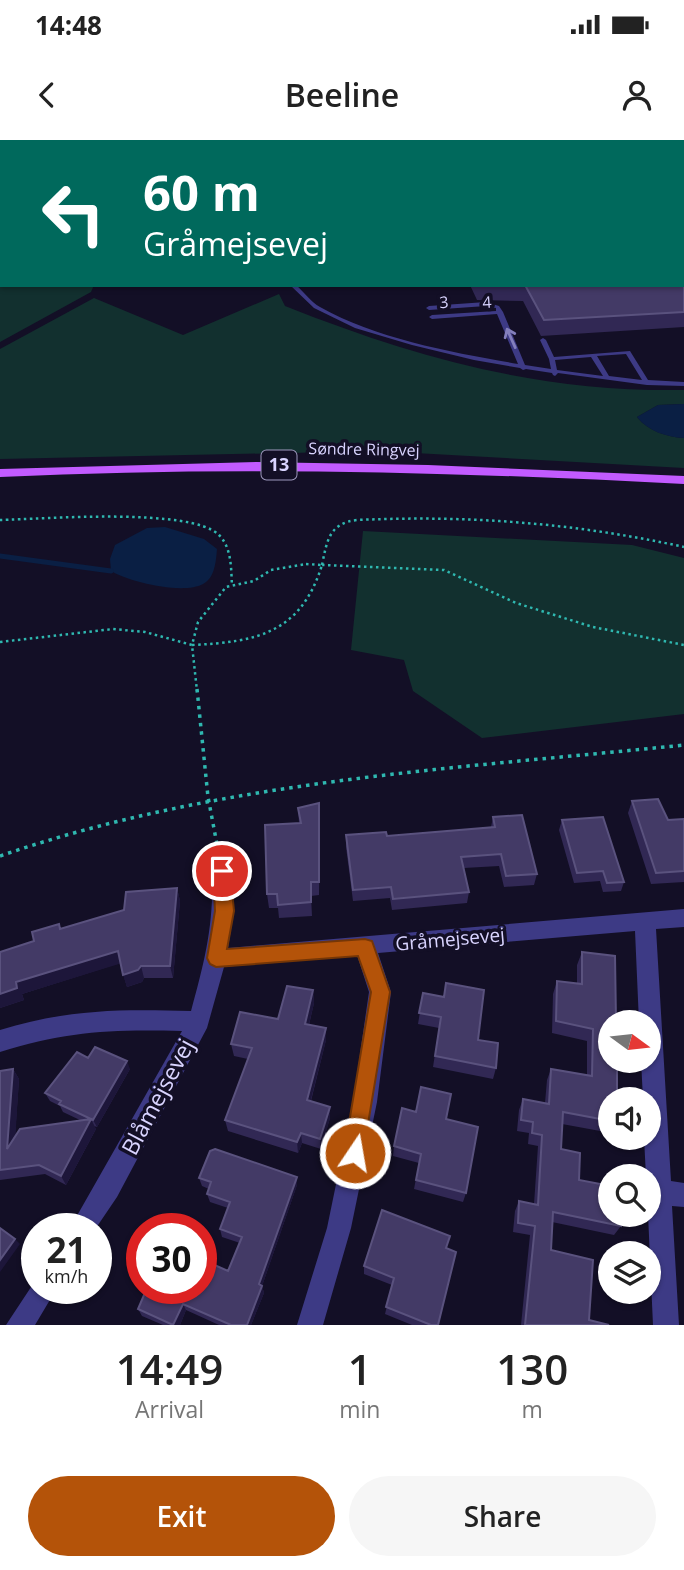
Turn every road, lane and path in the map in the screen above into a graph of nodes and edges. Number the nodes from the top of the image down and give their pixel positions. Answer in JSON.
{"nodes":[{"id":1,"x":295,"y":287,"type":"edge"},
{"id":2,"x":499,"y":312,"type":"junction"},
{"id":3,"x":543,"y":340,"type":"dead end"},
{"id":4,"x":593,"y":355,"type":"junction"},
{"id":5,"x":552,"y":359,"type":"junction"},
{"id":6,"x":523,"y":368,"type":"junction"},
{"id":7,"x":555,"y":374,"type":"junction"},
{"id":8,"x":608,"y":379,"type":"junction"},
{"id":9,"x":647,"y":383,"type":"junction"},
{"id":10,"x":684,"y":384,"type":"edge"},
{"id":11,"x":0,"y":473,"type":"edge"},
{"id":12,"x":684,"y":480,"type":"edge"},
{"id":13,"x":0,"y":520,"type":"edge"},
{"id":14,"x":684,"y":547,"type":"edge"},
{"id":15,"x":322,"y":566,"type":"junction"},
{"id":16,"x":232,"y":586,"type":"junction"},
{"id":17,"x":0,"y":642,"type":"edge"},
{"id":18,"x":192,"y":645,"type":"junction"},
{"id":19,"x":684,"y":645,"type":"edge"},
{"id":20,"x":684,"y":745,"type":"edge"},
{"id":21,"x":208,"y":797,"type":"junction"},
{"id":22,"x":0,"y":856,"type":"edge"},
{"id":23,"x":222,"y":871,"type":"joint"},
{"id":24,"x":684,"y":918,"type":"edge"},
{"id":25,"x":645,"y":921,"type":"junction"},
{"id":26,"x":365,"y":947,"type":"junction"},
{"id":27,"x":216,"y":958,"type":"junction"},
{"id":28,"x":199,"y":1021,"type":"junction"},
{"id":29,"x":0,"y":1041,"type":"edge"},
{"id":30,"x":658,"y":1164,"type":"edge"},
{"id":31,"x":661,"y":1192,"type":"edge"},
{"id":32,"x":684,"y":1195,"type":"edge"},
{"id":33,"x":92,"y":1213,"type":"edge"},
{"id":34,"x":661,"y":1227,"type":"edge"},
{"id":35,"x":33,"y":1304,"type":"edge"},
{"id":36,"x":19,"y":1325,"type":"edge"},
{"id":37,"x":310,"y":1325,"type":"edge"},
{"id":38,"x":666,"y":1325,"type":"edge"}],
"edges":[{"from":1,"to":6,"type":"lane"},
{"from":2,"to":2,"type":"lane","name":"4"},
{"from":6,"to":2,"type":"lane","one_way":true},
{"from":3,"to":5,"type":"lane"},
{"from":4,"to":5,"type":"lane"},
{"from":4,"to":8,"type":"lane"},
{"from":4,"to":9,"type":"lane"},
{"from":5,"to":7,"type":"lane"},
{"from":6,"to":7,"type":"lane"},
{"from":7,"to":8,"type":"lane"},
{"from":8,"to":9,"type":"lane"},
{"from":9,"to":10,"type":"lane"},
{"from":11,"to":12,"type":"main road","name":"Søndre Ringvej","number":"13"},
{"from":13,"to":16,"type":"path"},
{"from":14,"to":15,"type":"path"},
{"from":15,"to":16,"type":"path"},
{"from":15,"to":18,"type":"path"},
{"from":15,"to":19,"type":"path"},
{"from":16,"to":18,"type":"path"},
{"from":17,"to":18,"type":"path"},
{"from":18,"to":21,"type":"path"},
{"from":20,"to":21,"type":"path"},
{"from":21,"to":22,"type":"path"},
{"from":21,"to":23,"type":"path"},
{"from":23,"to":27,"type":"street"},
{"from":24,"to":25,"type":"street","name":"Gråmejsevej"},
{"from":25,"to":26,"type":"street","name":"Gråmejsevej"},
{"from":25,"to":30,"type":"street"},
{"from":26,"to":27,"type":"street","name":"Gråmejsevej"},
{"from":26,"to":37,"type":"street"},
{"from":27,"to":28,"type":"street","name":"Blåmejsevej"},
{"from":28,"to":29,"type":"street"},
{"from":28,"to":33,"type":"street","name":"Blåmejsevej"},
{"from":31,"to":32,"type":"street"},
{"from":34,"to":38,"type":"street"},
{"from":35,"to":36,"type":"street"}]}
